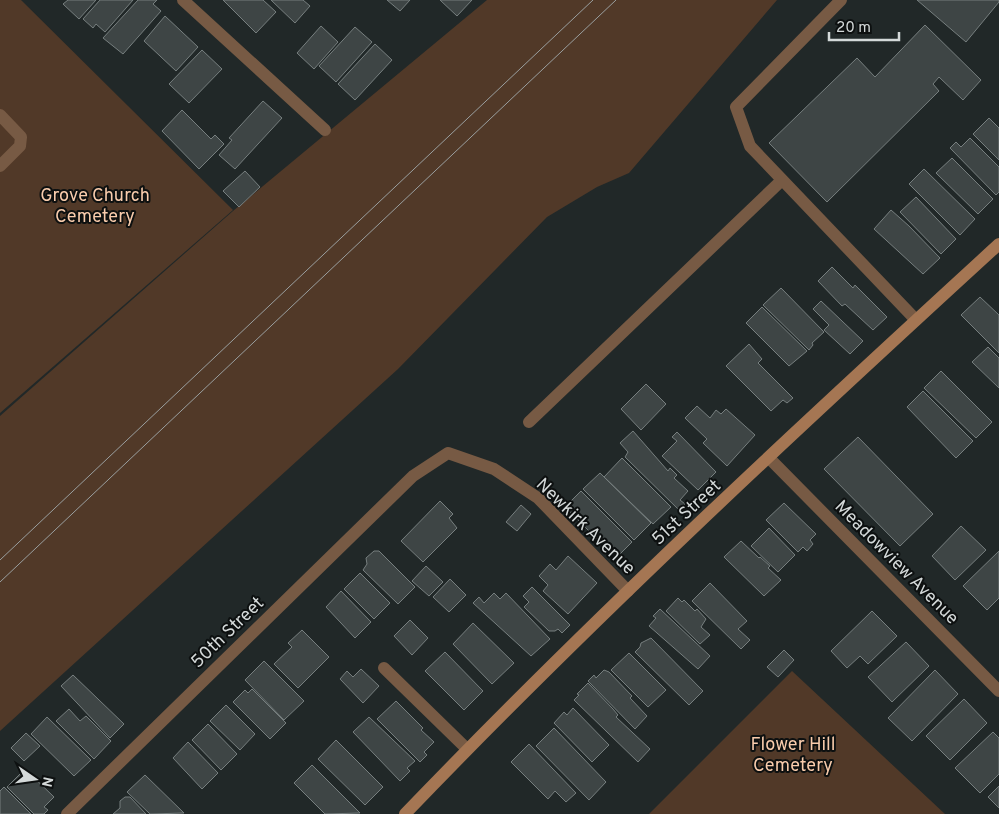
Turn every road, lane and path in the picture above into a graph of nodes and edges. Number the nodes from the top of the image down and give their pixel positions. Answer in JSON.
{"nodes":[{"id":1,"x":183,"y":0,"type":"edge"},
{"id":2,"x":841,"y":0,"type":"edge"},
{"id":3,"x":0,"y":116,"type":"edge"},
{"id":4,"x":325,"y":130,"type":"dead end"},
{"id":5,"x":0,"y":166,"type":"edge"},
{"id":6,"x":781,"y":181,"type":"junction"},
{"id":7,"x":999,"y":244,"type":"edge"},
{"id":8,"x":916,"y":320,"type":"junction"},
{"id":9,"x":530,"y":422,"type":"dead end"},
{"id":10,"x":769,"y":458,"type":"junction"},
{"id":11,"x":413,"y":476,"type":"joint"},
{"id":12,"x":628,"y":591,"type":"junction"},
{"id":13,"x":384,"y":668,"type":"dead end"},
{"id":14,"x":999,"y":691,"type":"edge"},
{"id":15,"x":467,"y":749,"type":"junction"},
{"id":16,"x":66,"y":814,"type":"edge"},
{"id":17,"x":405,"y":814,"type":"edge"}],
"edges":[{"from":1,"to":4,"type":"street"},
{"from":2,"to":6,"type":"street"},
{"from":3,"to":5,"type":"street"},
{"from":6,"to":8,"type":"street"},
{"from":6,"to":9,"type":"street"},
{"from":7,"to":8,"type":"street","name":"51st Street"},
{"from":8,"to":10,"type":"street","name":"51st Street"},
{"from":10,"to":12,"type":"street","name":"51st Street"},
{"from":10,"to":14,"type":"street","name":"Meadowview Avenue"},
{"from":11,"to":12,"type":"street","name":"Newkirk Avenue"},
{"from":11,"to":16,"type":"street","name":"50th Street"},
{"from":12,"to":15,"type":"street","name":"51st Street"},
{"from":13,"to":15,"type":"street"},
{"from":15,"to":17,"type":"street","name":"51st Street"}]}
